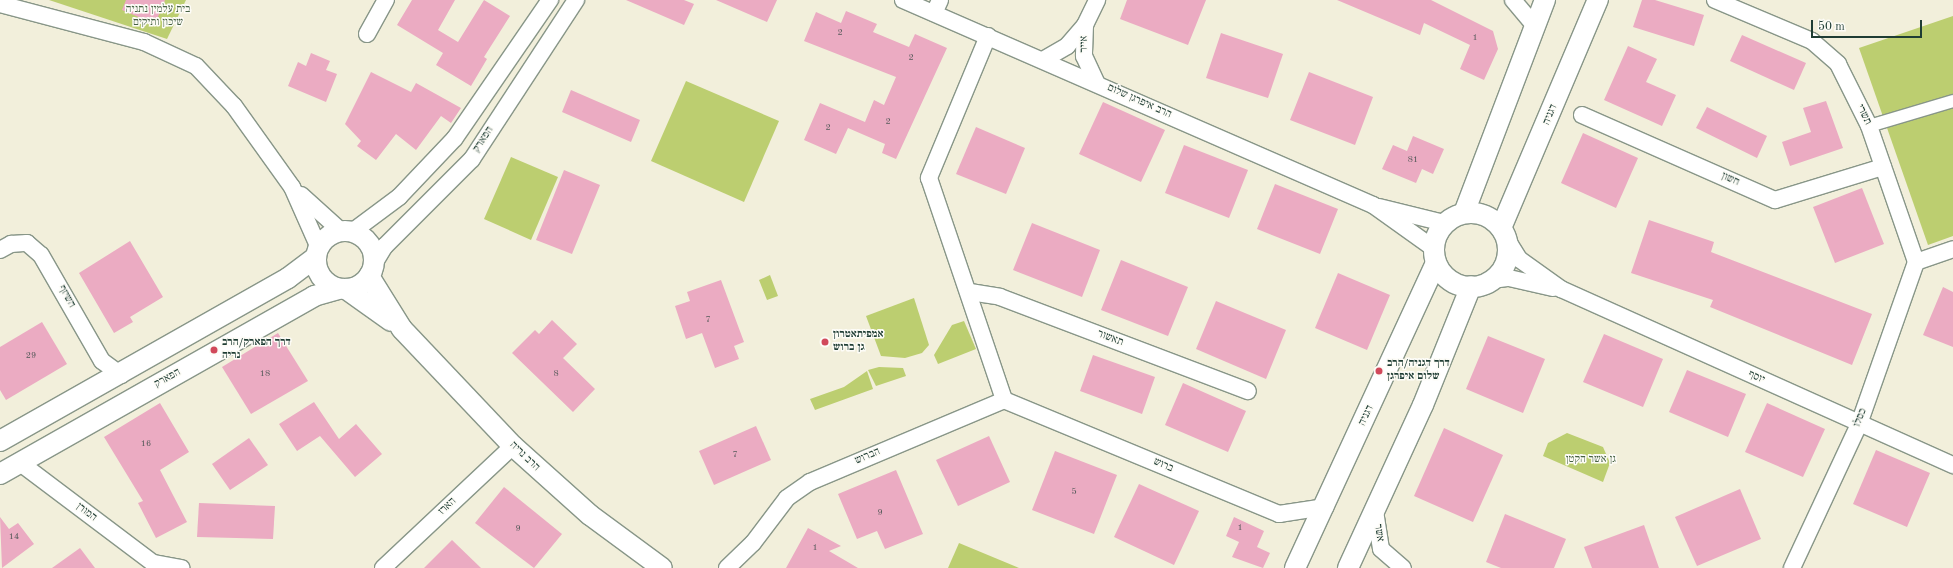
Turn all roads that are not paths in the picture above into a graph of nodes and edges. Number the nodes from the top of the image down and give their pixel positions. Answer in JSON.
{"nodes":[{"id":1,"x":386,"y":0,"type":"edge"},
{"id":2,"x":550,"y":0,"type":"edge"},
{"id":3,"x":576,"y":0,"type":"edge"},
{"id":4,"x":903,"y":0,"type":"edge"},
{"id":5,"x":1097,"y":0,"type":"edge"},
{"id":6,"x":1513,"y":0,"type":"edge"},
{"id":7,"x":1545,"y":0,"type":"edge"},
{"id":8,"x":1598,"y":0,"type":"edge"},
{"id":9,"x":1715,"y":0,"type":"edge"},
{"id":10,"x":0,"y":4,"type":"edge"},
{"id":11,"x":937,"y":6,"type":"edge"},
{"id":12,"x":1085,"y":25,"type":"junction"},
{"id":13,"x":1534,"y":25,"type":"junction"},
{"id":14,"x":367,"y":34,"type":"dead end"},
{"id":15,"x":988,"y":36,"type":"junction"},
{"id":16,"x":1043,"y":60,"type":"junction"},
{"id":17,"x":1097,"y":84,"type":"junction"},
{"id":18,"x":1953,"y":101,"type":"edge"},
{"id":19,"x":1582,"y":115,"type":"dead end"},
{"id":20,"x":1869,"y":126,"type":"junction"},
{"id":21,"x":1883,"y":166,"type":"junction"},
{"id":22,"x":292,"y":187,"type":"junction"},
{"id":23,"x":1373,"y":205,"type":"junction"},
{"id":24,"x":1464,"y":213,"type":"junction"},
{"id":25,"x":1444,"y":223,"type":"junction"},
{"id":26,"x":346,"y":232,"type":"junction"},
{"id":27,"x":1504,"y":233,"type":"junction"},
{"id":28,"x":1953,"y":249,"type":"edge"},
{"id":29,"x":0,"y":250,"type":"edge"},
{"id":30,"x":317,"y":252,"type":"junction"},
{"id":31,"x":1435,"y":255,"type":"junction"},
{"id":32,"x":1916,"y":262,"type":"junction"},
{"id":33,"x":372,"y":270,"type":"junction"},
{"id":34,"x":1492,"y":280,"type":"junction"},
{"id":35,"x":1471,"y":286,"type":"junction"},
{"id":36,"x":342,"y":289,"type":"junction"},
{"id":37,"x":1561,"y":289,"type":"junction"},
{"id":38,"x":970,"y":292,"type":"junction"},
{"id":39,"x":402,"y":329,"type":"junction"},
{"id":40,"x":121,"y":374,"type":"junction"},
{"id":41,"x":1248,"y":391,"type":"dead end"},
{"id":42,"x":1004,"y":400,"type":"junction"},
{"id":43,"x":1859,"y":424,"type":"junction"},
{"id":44,"x":0,"y":441,"type":"edge"},
{"id":45,"x":513,"y":446,"type":"junction"},
{"id":46,"x":19,"y":462,"type":"junction"},
{"id":47,"x":1953,"y":465,"type":"edge"},
{"id":48,"x":0,"y":474,"type":"edge"},
{"id":49,"x":1325,"y":506,"type":"junction"},
{"id":50,"x":1375,"y":511,"type":"junction"},
{"id":51,"x":753,"y":543,"type":"junction"},
{"id":52,"x":153,"y":566,"type":"edge"},
{"id":53,"x":182,"y":568,"type":"edge"},
{"id":54,"x":382,"y":568,"type":"edge"},
{"id":55,"x":662,"y":568,"type":"edge"},
{"id":56,"x":727,"y":568,"type":"edge"},
{"id":57,"x":745,"y":568,"type":"edge"},
{"id":58,"x":1295,"y":568,"type":"edge"},
{"id":59,"x":1348,"y":568,"type":"edge"},
{"id":60,"x":1403,"y":568,"type":"edge"},
{"id":61,"x":1792,"y":568,"type":"edge"}],
"edges":[{"from":1,"to":14,"type":"street"},
{"from":2,"to":26,"type":"street"},
{"from":3,"to":33,"type":"street","name":"הפארק"},
{"from":4,"to":11,"type":"street","name":"הרב איפרגן שלום"},
{"from":5,"to":12,"type":"street","name":"אייר"},
{"from":6,"to":13,"type":"street"},
{"from":7,"to":13,"type":"street"},
{"from":8,"to":27,"type":"street","name":"דגניה"},
{"from":9,"to":20,"type":"street","name":"תשרי"},
{"from":10,"to":22,"type":"street"},
{"from":11,"to":15,"type":"street","name":"הרב איפרגן שלום"},
{"from":12,"to":16,"type":"street","name":"אייר"},
{"from":12,"to":17,"type":"street","name":"אייר"},
{"from":13,"to":24,"type":"street"},
{"from":15,"to":16,"type":"street","name":"הרב איפרגן שלום"},
{"from":15,"to":38,"type":"street"},
{"from":16,"to":17,"type":"street","name":"הרב איפרגן שלום"},
{"from":17,"to":23,"type":"street","name":"הרב איפרגן שלום"},
{"from":18,"to":20,"type":"street"},
{"from":19,"to":21,"type":"street","name":"חשון"},
{"from":20,"to":21,"type":"street","name":"תשרי"},
{"from":21,"to":32,"type":"street","name":"תשרי"},
{"from":22,"to":26,"type":"street"},
{"from":22,"to":30,"type":"street"},
{"from":23,"to":25,"type":"street","name":"הרב איפרגן שלום"},
{"from":23,"to":31,"type":"street","name":"הרב איפרגן שלום"},
{"from":24,"to":25,"type":"street"},
{"from":24,"to":27,"type":"street"},
{"from":25,"to":31,"type":"street"},
{"from":26,"to":30,"type":"street"},
{"from":26,"to":33,"type":"street"},
{"from":27,"to":34,"type":"street"},
{"from":27,"to":37,"type":"street","name":"יוסף"},
{"from":28,"to":32,"type":"street"},
{"from":29,"to":40,"type":"street","name":"השיזף"},
{"from":30,"to":36,"type":"street"},
{"from":30,"to":40,"type":"street"},
{"from":31,"to":35,"type":"street"},
{"from":31,"to":49,"type":"street","name":"דגניה"},
{"from":32,"to":43,"type":"street","name":"כסלו"},
{"from":33,"to":36,"type":"street"},
{"from":33,"to":39,"type":"street","name":"הרב נריה"},
{"from":34,"to":35,"type":"street"},
{"from":34,"to":37,"type":"street","name":"יוסף"},
{"from":35,"to":50,"type":"street"},
{"from":36,"to":39,"type":"street","name":"הרב נריה"},
{"from":36,"to":46,"type":"street","name":"הפארק"},
{"from":37,"to":43,"type":"street","name":"יוסף"},
{"from":38,"to":41,"type":"street","name":"תאשור"},
{"from":38,"to":42,"type":"street"},
{"from":39,"to":45,"type":"street","name":"הרב נריה"},
{"from":40,"to":44,"type":"street"},
{"from":42,"to":49,"type":"street","name":"ברוש"},
{"from":42,"to":51,"type":"street","name":"הברוש"},
{"from":43,"to":47,"type":"street","name":"יוסף"},
{"from":43,"to":61,"type":"street","name":"כסלו"},
{"from":45,"to":54,"type":"street","name":"הארז"},
{"from":45,"to":55,"type":"street","name":"הרב נריה"},
{"from":46,"to":48,"type":"street","name":"הפארק"},
{"from":46,"to":52,"type":"street","name":"המורן"},
{"from":49,"to":58,"type":"street","name":"דגניה"},
{"from":50,"to":59,"type":"street"},
{"from":50,"to":60,"type":"street","name":"אשר"},
{"from":51,"to":56,"type":"street","name":"הברוש"},
{"from":51,"to":57,"type":"street","name":"הברוש"},
{"from":52,"to":53,"type":"street"}]}
